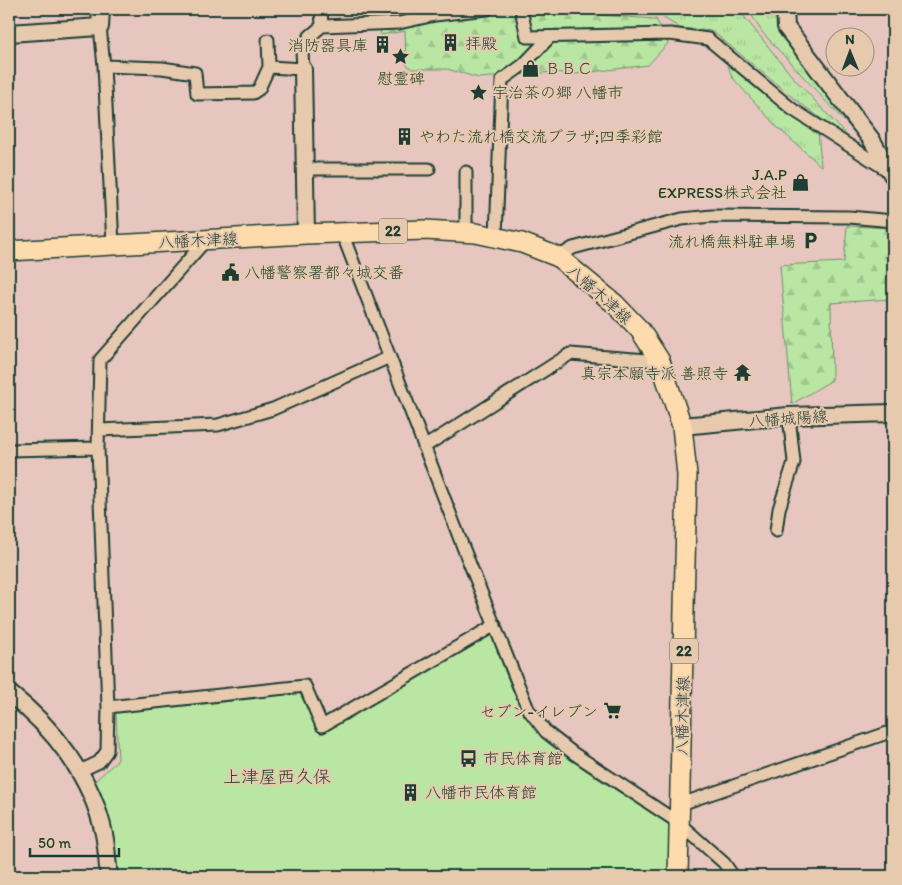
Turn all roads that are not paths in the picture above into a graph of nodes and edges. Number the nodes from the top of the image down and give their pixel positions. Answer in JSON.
{"nodes":[{"id":1,"x":101,"y":9,"type":"edge"},
{"id":2,"x":322,"y":9,"type":"edge"},
{"id":3,"x":487,"y":9,"type":"edge"},
{"id":4,"x":521,"y":9,"type":"edge"},
{"id":5,"x":785,"y":9,"type":"edge"},
{"id":6,"x":435,"y":12,"type":"edge"},
{"id":7,"x":100,"y":26,"type":"junction"},
{"id":8,"x":322,"y":26,"type":"junction"},
{"id":9,"x":9,"y":33,"type":"edge"},
{"id":10,"x":548,"y":38,"type":"junction"},
{"id":11,"x":268,"y":40,"type":"dead end"},
{"id":12,"x":104,"y":66,"type":"junction"},
{"id":13,"x":269,"y":66,"type":"junction"},
{"id":14,"x":303,"y":69,"type":"junction"},
{"id":15,"x":306,"y":169,"type":"junction"},
{"id":16,"x":429,"y":169,"type":"dead end"},
{"id":17,"x":466,"y":172,"type":"dead end"},
{"id":18,"x":891,"y":174,"type":"edge"},
{"id":19,"x":893,"y":221,"type":"edge"},
{"id":20,"x":466,"y":232,"type":"junction"},
{"id":21,"x":342,"y":233,"type":"junction"},
{"id":22,"x":306,"y":234,"type":"junction"},
{"id":23,"x":496,"y":236,"type":"junction"},
{"id":24,"x":206,"y":240,"type":"junction"},
{"id":25,"x":113,"y":245,"type":"junction"},
{"id":26,"x":9,"y":251,"type":"edge"},
{"id":27,"x":558,"y":257,"type":"junction"},
{"id":28,"x":390,"y":357,"type":"junction"},
{"id":29,"x":660,"y":361,"type":"junction"},
{"id":30,"x":893,"y":413,"type":"edge"},
{"id":31,"x":789,"y":416,"type":"junction"},
{"id":32,"x":682,"y":426,"type":"junction"},
{"id":33,"x":99,"y":430,"type":"junction"},
{"id":34,"x":424,"y":447,"type":"junction"},
{"id":35,"x":98,"y":448,"type":"junction"},
{"id":36,"x":9,"y":450,"type":"edge"},
{"id":37,"x":776,"y":531,"type":"dead end"},
{"id":38,"x":495,"y":625,"type":"junction"},
{"id":39,"x":9,"y":693,"type":"edge"},
{"id":40,"x":108,"y":707,"type":"junction"},
{"id":41,"x":893,"y":731,"type":"edge"},
{"id":42,"x":80,"y":771,"type":"junction"},
{"id":43,"x":680,"y":814,"type":"junction"},
{"id":44,"x":109,"y":876,"type":"edge"},
{"id":45,"x":678,"y":876,"type":"edge"},
{"id":46,"x":733,"y":876,"type":"edge"}],
"edges":[{"from":1,"to":7,"type":"street"},
{"from":2,"to":8,"type":"street"},
{"from":3,"to":6,"type":"street"},
{"from":4,"to":10,"type":"street"},
{"from":5,"to":18,"type":"street"},
{"from":6,"to":8,"type":"street"},
{"from":7,"to":9,"type":"street"},
{"from":7,"to":12,"type":"street"},
{"from":8,"to":14,"type":"street"},
{"from":10,"to":18,"type":"street"},
{"from":10,"to":23,"type":"street"},
{"from":11,"to":13,"type":"street"},
{"from":12,"to":13,"type":"street"},
{"from":12,"to":25,"type":"street"},
{"from":13,"to":14,"type":"street"},
{"from":14,"to":15,"type":"street"},
{"from":15,"to":16,"type":"street"},
{"from":15,"to":22,"type":"street"},
{"from":17,"to":20,"type":"street"},
{"from":19,"to":27,"type":"street"},
{"from":20,"to":21,"type":"main road","name":"八幡木津線","number":"22"},
{"from":20,"to":23,"type":"main road","name":"八幡木津線","number":"22"},
{"from":21,"to":22,"type":"main road","name":"八幡木津線","number":"22"},
{"from":21,"to":28,"type":"street"},
{"from":22,"to":24,"type":"main road","name":"八幡木津線","number":"22"},
{"from":23,"to":27,"type":"main road","name":"八幡木津線","number":"22"},
{"from":24,"to":25,"type":"main road","name":"八幡木津線","number":"22"},
{"from":24,"to":33,"type":"street"},
{"from":25,"to":26,"type":"main road","name":"八幡木津線","number":"22"},
{"from":27,"to":29,"type":"main road","name":"八幡木津線","number":"22"},
{"from":28,"to":33,"type":"street"},
{"from":28,"to":34,"type":"street"},
{"from":29,"to":32,"type":"main road","name":"八幡木津線","number":"22"},
{"from":29,"to":34,"type":"street"},
{"from":30,"to":31,"type":"street","name":"八幡城陽線"},
{"from":31,"to":32,"type":"street","name":"八幡城陽線"},
{"from":31,"to":37,"type":"street"},
{"from":32,"to":43,"type":"main road","name":"八幡木津線","number":"22"},
{"from":33,"to":35,"type":"street"},
{"from":34,"to":38,"type":"street"},
{"from":35,"to":36,"type":"street"},
{"from":35,"to":40,"type":"street"},
{"from":38,"to":40,"type":"street"},
{"from":38,"to":43,"type":"street"},
{"from":39,"to":42,"type":"street"},
{"from":40,"to":42,"type":"street"},
{"from":41,"to":43,"type":"street"},
{"from":42,"to":44,"type":"street"},
{"from":43,"to":45,"type":"main road","name":"八幡木津線","number":"22"},
{"from":43,"to":46,"type":"street"}]}
